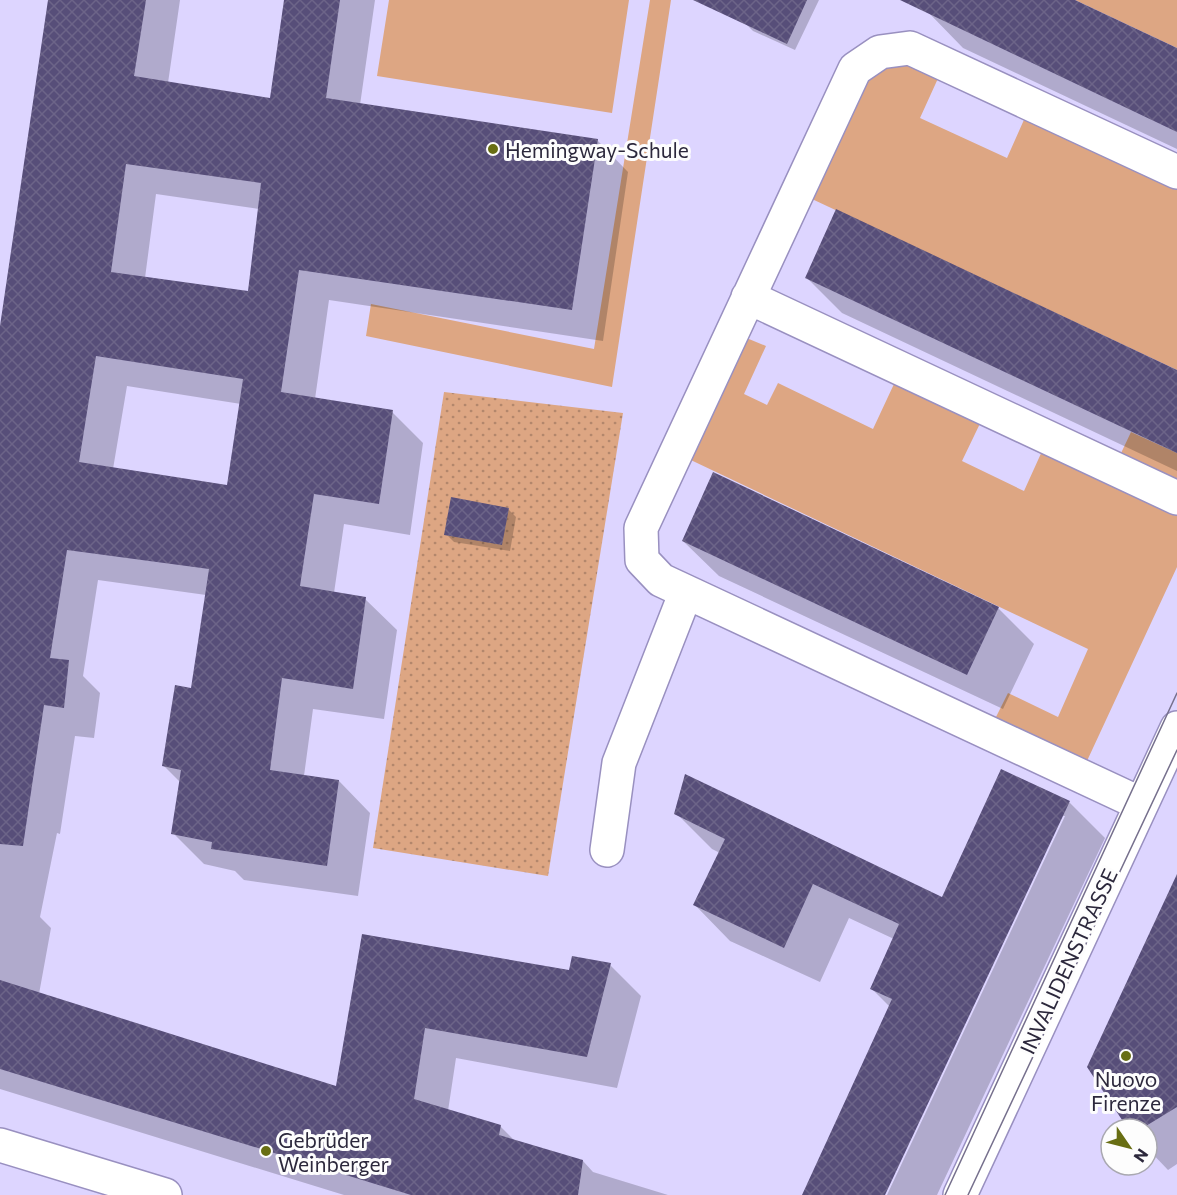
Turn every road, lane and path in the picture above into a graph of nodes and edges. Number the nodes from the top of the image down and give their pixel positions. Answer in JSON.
{"nodes":[{"id":1,"x":1177,"y":172,"type":"edge"},
{"id":2,"x":748,"y":297,"type":"junction"},
{"id":3,"x":1177,"y":498,"type":"edge"},
{"id":4,"x":686,"y":592,"type":"junction"},
{"id":5,"x":1177,"y":728,"type":"edge"},
{"id":6,"x":1141,"y":804,"type":"junction"},
{"id":7,"x":607,"y":850,"type":"dead end"},
{"id":8,"x":0,"y":1145,"type":"edge"},
{"id":9,"x":165,"y":1195,"type":"edge"},
{"id":10,"x":960,"y":1195,"type":"edge"}],
"edges":[{"from":1,"to":2,"type":"street"},
{"from":2,"to":3,"type":"street"},
{"from":2,"to":4,"type":"street"},
{"from":4,"to":6,"type":"street"},
{"from":4,"to":7,"type":"street"},
{"from":5,"to":6,"type":"street","name":"INVALIDENSTRASSE"},
{"from":6,"to":10,"type":"street","name":"INVALIDENSTRASSE"},
{"from":8,"to":9,"type":"street"}]}
